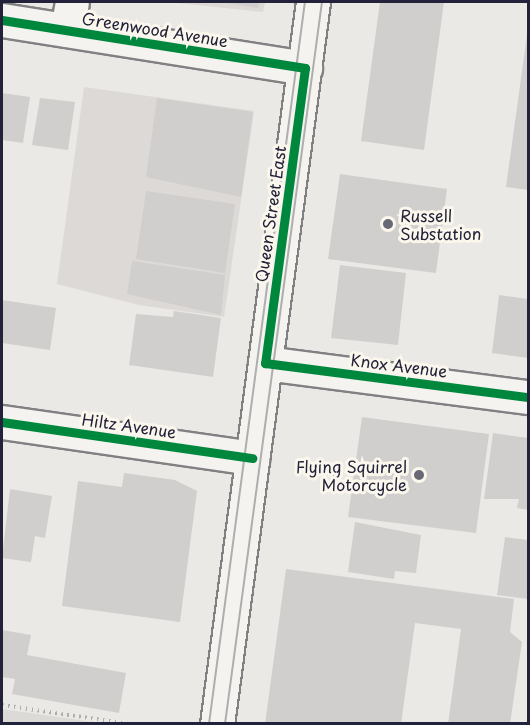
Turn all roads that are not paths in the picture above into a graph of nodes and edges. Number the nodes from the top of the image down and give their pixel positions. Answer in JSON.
{"nodes":[{"id":1,"x":313,"y":2,"type":"edge"},
{"id":2,"x":70,"y":16,"type":"edge"},
{"id":3,"x":2,"y":20,"type":"edge"},
{"id":4,"x":304,"y":68,"type":"junction"},
{"id":5,"x":265,"y":363,"type":"junction"},
{"id":6,"x":528,"y":397,"type":"edge"},
{"id":7,"x":2,"y":422,"type":"edge"},
{"id":8,"x":252,"y":458,"type":"junction"},
{"id":9,"x":217,"y":723,"type":"edge"}],
"edges":[{"from":1,"to":4,"type":"street","name":"Queen Street East"},
{"from":2,"to":3,"type":"street","name":"Greenwood Avenue"},
{"from":2,"to":4,"type":"street","name":"Greenwood Avenue"},
{"from":4,"to":5,"type":"street","name":"Queen Street East"},
{"from":5,"to":6,"type":"street","name":"Knox Avenue"},
{"from":5,"to":8,"type":"street","name":"Queen Street East"},
{"from":7,"to":8,"type":"street","name":"Hiltz Avenue"},
{"from":8,"to":9,"type":"street","name":"Queen Street East"}]}
